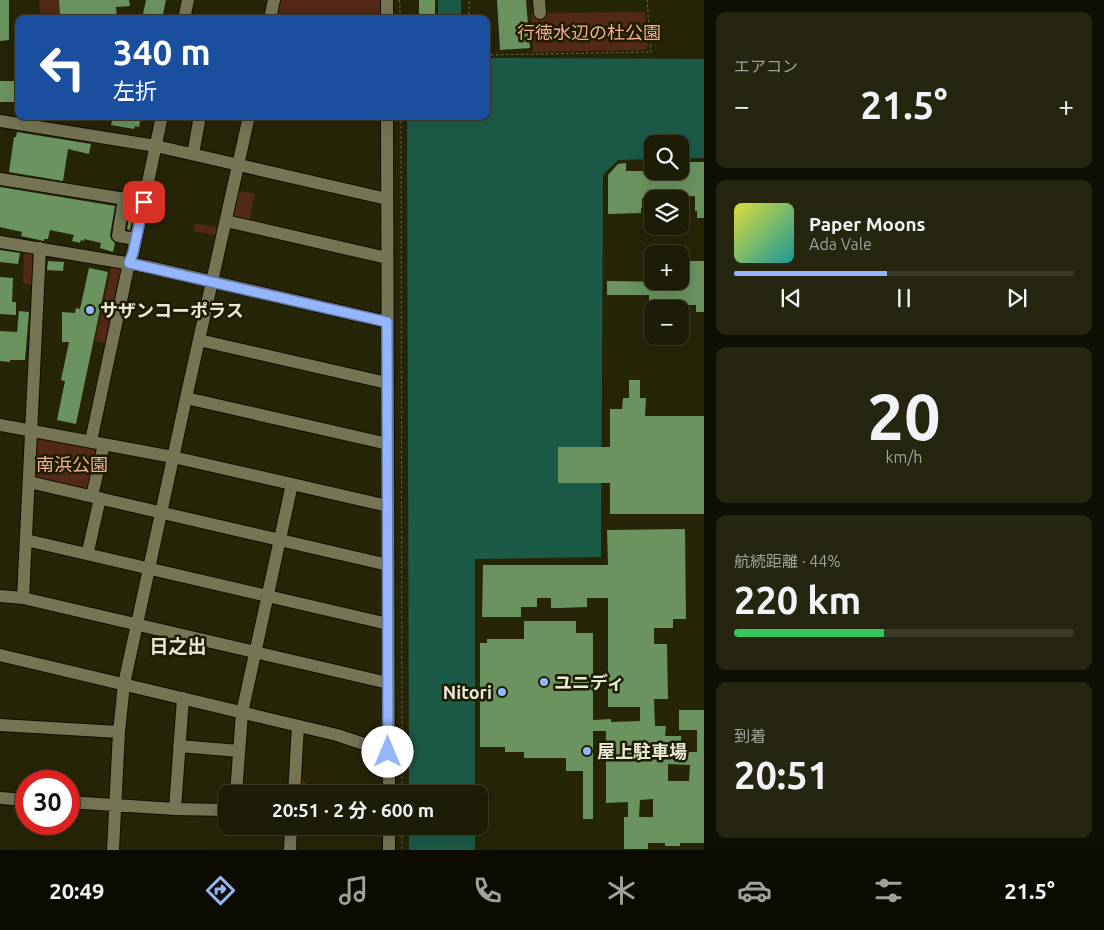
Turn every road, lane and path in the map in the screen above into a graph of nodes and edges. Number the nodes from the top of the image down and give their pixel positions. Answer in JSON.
{"nodes":[{"id":1,"x":188,"y":0,"type":"edge"},
{"id":2,"x":274,"y":0,"type":"edge"},
{"id":3,"x":387,"y":0,"type":"edge"},
{"id":4,"x":399,"y":0,"type":"edge"},
{"id":5,"x":469,"y":0,"type":"edge"},
{"id":6,"x":647,"y":0,"type":"edge"},
{"id":7,"x":185,"y":15,"type":"edge"},
{"id":8,"x":271,"y":15,"type":"edge"},
{"id":9,"x":387,"y":15,"type":"edge"},
{"id":10,"x":400,"y":15,"type":"edge"},
{"id":11,"x":469,"y":15,"type":"edge"},
{"id":12,"x":490,"y":55,"type":"edge"},
{"id":13,"x":161,"y":120,"type":"edge"},
{"id":14,"x":199,"y":120,"type":"edge"},
{"id":15,"x":248,"y":120,"type":"edge"},
{"id":16,"x":387,"y":120,"type":"edge"},
{"id":17,"x":401,"y":120,"type":"edge"},
{"id":18,"x":0,"y":121,"type":"edge"},
{"id":19,"x":156,"y":146,"type":"junction"},
{"id":20,"x":193,"y":154,"type":"junction"},
{"id":21,"x":238,"y":164,"type":"junction"},
{"id":22,"x":0,"y":179,"type":"edge"},
{"id":23,"x":124,"y":198,"type":"junction"},
{"id":24,"x":387,"y":199,"type":"junction"},
{"id":25,"x":144,"y":202,"type":"junction"},
{"id":26,"x":226,"y":220,"type":"junction"},
{"id":27,"x":136,"y":239,"type":"junction"},
{"id":28,"x":0,"y":242,"type":"edge"},
{"id":29,"x":40,"y":248,"type":"junction"},
{"id":30,"x":387,"y":258,"type":"junction"},
{"id":31,"x":129,"y":263,"type":"junction"},
{"id":32,"x":212,"y":281,"type":"junction"},
{"id":33,"x":387,"y":322,"type":"junction"},
{"id":34,"x":199,"y":340,"type":"junction"},
{"id":35,"x":387,"y":383,"type":"junction"},
{"id":36,"x":186,"y":398,"type":"junction"},
{"id":37,"x":0,"y":425,"type":"edge"},
{"id":38,"x":31,"y":430,"type":"junction"},
{"id":39,"x":98,"y":442,"type":"junction"},
{"id":40,"x":388,"y":444,"type":"junction"},
{"id":41,"x":173,"y":457,"type":"junction"},
{"id":42,"x":29,"y":482,"type":"junction"},
{"id":43,"x":292,"y":484,"type":"junction"},
{"id":44,"x":96,"y":497,"type":"junction"},
{"id":45,"x":388,"y":506,"type":"junction"},
{"id":46,"x":161,"y":512,"type":"junction"},
{"id":47,"x":26,"y":540,"type":"junction"},
{"id":48,"x":279,"y":540,"type":"junction"},
{"id":49,"x":89,"y":548,"type":"dead end"},
{"id":50,"x":388,"y":565,"type":"junction"},
{"id":51,"x":149,"y":569,"type":"junction"},
{"id":52,"x":0,"y":596,"type":"edge"},
{"id":53,"x":267,"y":596,"type":"junction"},
{"id":54,"x":23,"y":598,"type":"junction"},
{"id":55,"x":388,"y":624,"type":"junction"},
{"id":56,"x":137,"y":625,"type":"junction"},
{"id":57,"x":255,"y":652,"type":"junction"},
{"id":58,"x":0,"y":655,"type":"edge"},
{"id":59,"x":388,"y":683,"type":"junction"},
{"id":60,"x":124,"y":684,"type":"junction"},
{"id":61,"x":183,"y":698,"type":"junction"},
{"id":62,"x":242,"y":713,"type":"junction"},
{"id":63,"x":0,"y":725,"type":"edge"},
{"id":64,"x":298,"y":726,"type":"junction"},
{"id":65,"x":119,"y":732,"type":"junction"},
{"id":66,"x":179,"y":746,"type":"junction"},
{"id":67,"x":239,"y":751,"type":"junction"},
{"id":68,"x":388,"y":752,"type":"junction"},
{"id":69,"x":237,"y":785,"type":"edge"},
{"id":70,"x":295,"y":785,"type":"edge"},
{"id":71,"x":388,"y":785,"type":"edge"},
{"id":72,"x":402,"y":785,"type":"edge"},
{"id":73,"x":0,"y":798,"type":"edge"},
{"id":74,"x":15,"y":799,"type":"edge"},
{"id":75,"x":80,"y":803,"type":"edge"},
{"id":76,"x":114,"y":805,"type":"junction"},
{"id":77,"x":175,"y":809,"type":"junction"},
{"id":78,"x":218,"y":810,"type":"edge"},
{"id":79,"x":291,"y":835,"type":"edge"},
{"id":80,"x":389,"y":835,"type":"edge"},
{"id":81,"x":402,"y":835,"type":"edge"},
{"id":82,"x":389,"y":849,"type":"edge"},
{"id":83,"x":112,"y":850,"type":"edge"},
{"id":84,"x":290,"y":850,"type":"edge"},
{"id":85,"x":402,"y":850,"type":"edge"}],
"edges":[{"from":1,"to":7,"type":"street"},
{"from":2,"to":8,"type":"street"},
{"from":3,"to":9,"type":"street"},
{"from":4,"to":10,"type":"path"},
{"from":5,"to":11,"type":"path"},
{"from":6,"to":12,"type":"path"},
{"from":13,"to":19,"type":"street"},
{"from":14,"to":20,"type":"street"},
{"from":15,"to":21,"type":"street"},
{"from":16,"to":24,"type":"street"},
{"from":17,"to":72,"type":"path"},
{"from":18,"to":19,"type":"street"},
{"from":19,"to":20,"type":"street"},
{"from":19,"to":25,"type":"street"},
{"from":20,"to":21,"type":"street"},
{"from":21,"to":24,"type":"street"},
{"from":21,"to":26,"type":"street"},
{"from":22,"to":23,"type":"street"},
{"from":23,"to":25,"type":"street"},
{"from":23,"to":27,"type":"street"},
{"from":24,"to":30,"type":"street"},
{"from":25,"to":27,"type":"street"},
{"from":26,"to":30,"type":"street"},
{"from":26,"to":32,"type":"street"},
{"from":27,"to":31,"type":"street"},
{"from":28,"to":29,"type":"street"},
{"from":29,"to":31,"type":"street"},
{"from":29,"to":38,"type":"street"},
{"from":30,"to":33,"type":"street"},
{"from":31,"to":32,"type":"street"},
{"from":31,"to":39,"type":"street"},
{"from":32,"to":33,"type":"street"},
{"from":32,"to":34,"type":"street"},
{"from":33,"to":35,"type":"street"},
{"from":34,"to":35,"type":"street"},
{"from":34,"to":36,"type":"street"},
{"from":35,"to":40,"type":"street"},
{"from":36,"to":40,"type":"street"},
{"from":36,"to":41,"type":"street"},
{"from":37,"to":38,"type":"street"},
{"from":38,"to":39,"type":"street"},
{"from":38,"to":42,"type":"street"},
{"from":39,"to":41,"type":"street"},
{"from":39,"to":44,"type":"street"},
{"from":40,"to":45,"type":"street"},
{"from":41,"to":43,"type":"street"},
{"from":41,"to":46,"type":"street"},
{"from":42,"to":44,"type":"street"},
{"from":42,"to":47,"type":"street"},
{"from":43,"to":45,"type":"street"},
{"from":43,"to":48,"type":"street"},
{"from":44,"to":46,"type":"street"},
{"from":44,"to":49,"type":"street"},
{"from":45,"to":50,"type":"street"},
{"from":46,"to":48,"type":"street"},
{"from":46,"to":51,"type":"street"},
{"from":47,"to":51,"type":"street"},
{"from":47,"to":54,"type":"street"},
{"from":48,"to":50,"type":"street"},
{"from":48,"to":53,"type":"street"},
{"from":50,"to":55,"type":"street"},
{"from":51,"to":53,"type":"street"},
{"from":51,"to":56,"type":"street"},
{"from":52,"to":54,"type":"street"},
{"from":53,"to":55,"type":"street"},
{"from":53,"to":57,"type":"street"},
{"from":54,"to":56,"type":"street"},
{"from":55,"to":59,"type":"street"},
{"from":56,"to":57,"type":"street"},
{"from":56,"to":60,"type":"street"},
{"from":57,"to":59,"type":"street"},
{"from":57,"to":62,"type":"street"},
{"from":58,"to":60,"type":"street"},
{"from":59,"to":68,"type":"street"},
{"from":60,"to":61,"type":"street"},
{"from":60,"to":65,"type":"street"},
{"from":61,"to":62,"type":"street"},
{"from":61,"to":66,"type":"street"},
{"from":62,"to":64,"type":"street"},
{"from":62,"to":67,"type":"street"},
{"from":63,"to":65,"type":"street"},
{"from":64,"to":68,"type":"street"},
{"from":64,"to":70,"type":"street"},
{"from":65,"to":76,"type":"street"},
{"from":66,"to":67,"type":"street"},
{"from":66,"to":77,"type":"street"},
{"from":67,"to":69,"type":"street"},
{"from":68,"to":71,"type":"street"},
{"from":73,"to":74,"type":"street"},
{"from":75,"to":76,"type":"street"},
{"from":76,"to":77,"type":"street"},
{"from":76,"to":83,"type":"street"},
{"from":77,"to":78,"type":"street"},
{"from":79,"to":84,"type":"street"},
{"from":80,"to":82,"type":"street"},
{"from":81,"to":85,"type":"path"}]}
